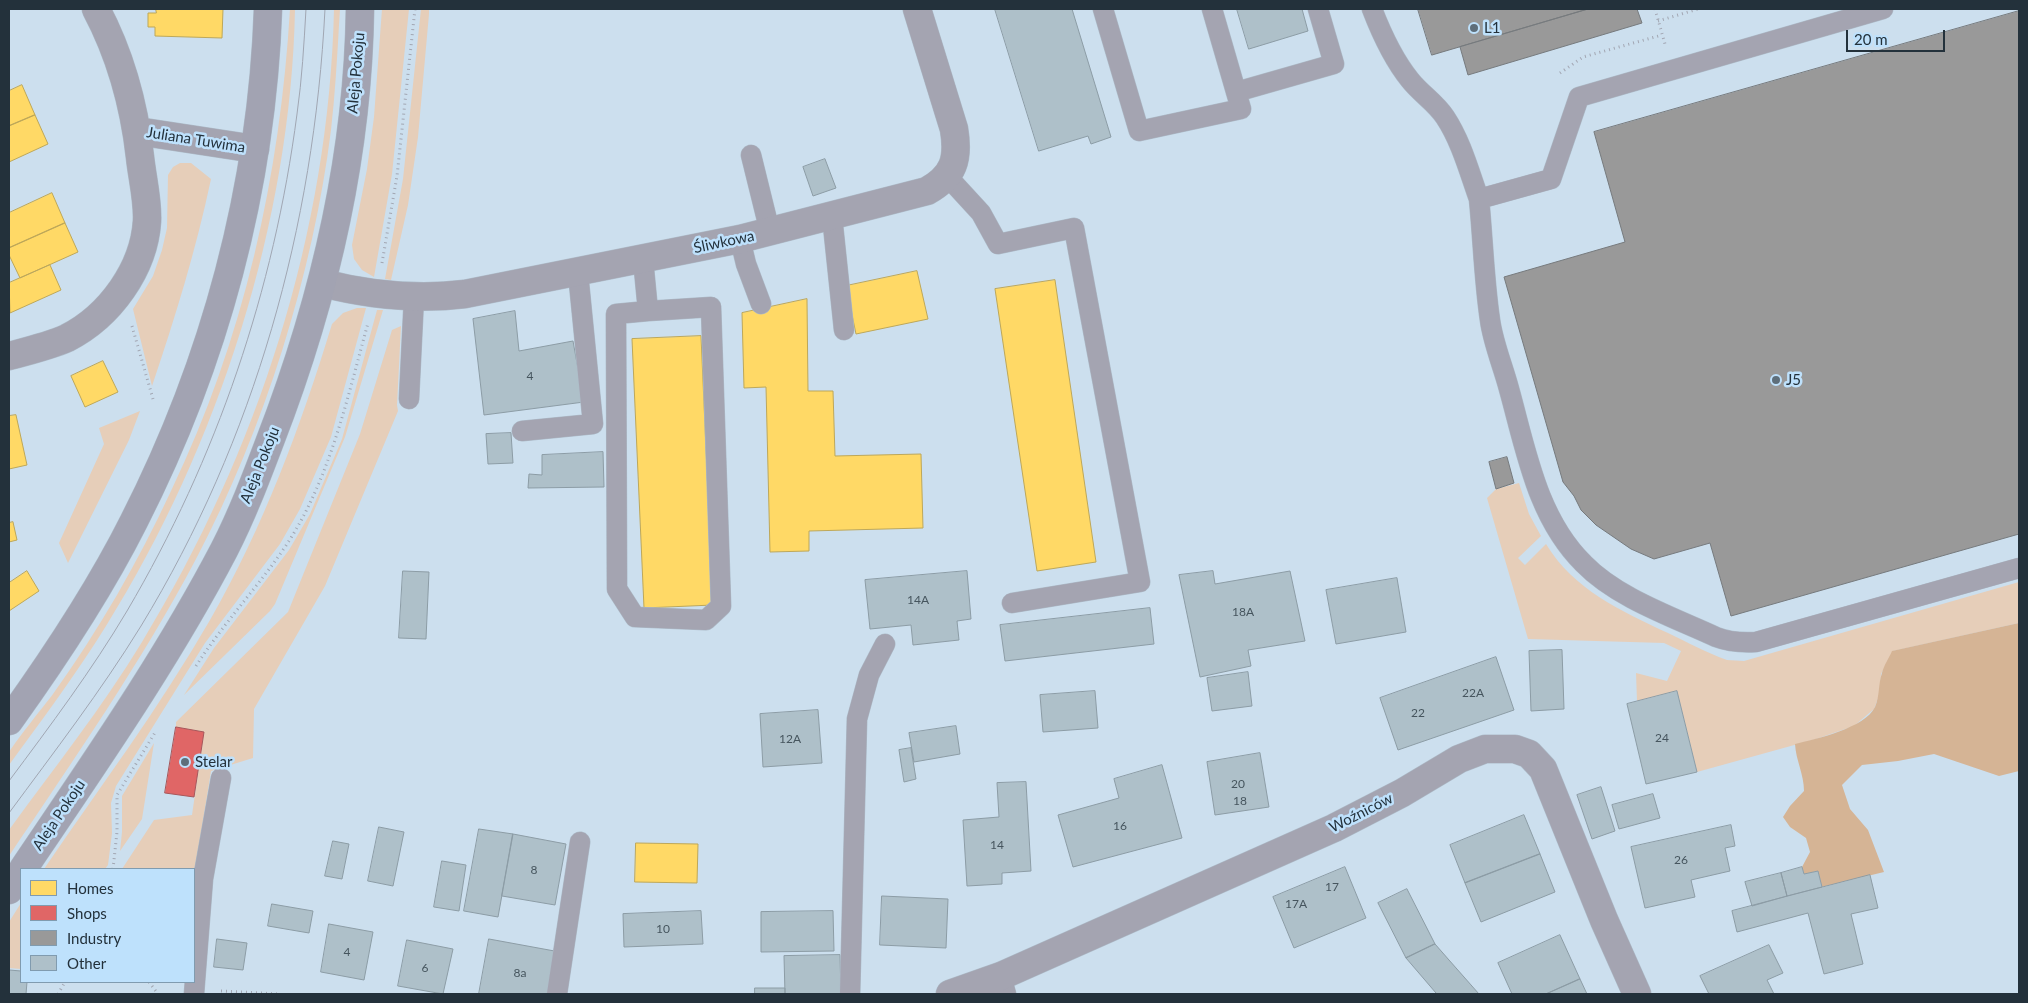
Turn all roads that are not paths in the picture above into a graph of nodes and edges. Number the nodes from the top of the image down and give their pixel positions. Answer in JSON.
{"nodes":[{"id":1,"x":268,"y":9,"type":"edge"},
{"id":2,"x":360,"y":9,"type":"edge"},
{"id":3,"x":917,"y":9,"type":"edge"},
{"id":4,"x":1103,"y":9,"type":"edge"},
{"id":5,"x":1212,"y":9,"type":"edge"},
{"id":6,"x":1318,"y":9,"type":"edge"},
{"id":7,"x":1372,"y":9,"type":"edge"},
{"id":8,"x":1883,"y":9,"type":"edge"},
{"id":9,"x":99,"y":11,"type":"edge"},
{"id":10,"x":1236,"y":92,"type":"junction"},
{"id":11,"x":137,"y":131,"type":"junction"},
{"id":12,"x":255,"y":149,"type":"junction"},
{"id":13,"x":751,"y":155,"type":"dead end"},
{"id":14,"x":947,"y":176,"type":"junction"},
{"id":15,"x":1479,"y":199,"type":"junction"},
{"id":16,"x":832,"y":216,"type":"junction"},
{"id":17,"x":770,"y":232,"type":"junction"},
{"id":18,"x":740,"y":239,"type":"junction"},
{"id":19,"x":643,"y":260,"type":"junction"},
{"id":20,"x":578,"y":273,"type":"junction"},
{"id":21,"x":322,"y":283,"type":"junction"},
{"id":22,"x":414,"y":297,"type":"junction"},
{"id":23,"x":760,"y":304,"type":"dead end"},
{"id":24,"x":648,"y":312,"type":"junction"},
{"id":25,"x":844,"y":330,"type":"dead end"},
{"id":26,"x":9,"y":356,"type":"edge"},
{"id":27,"x":409,"y":399,"type":"dead end"},
{"id":28,"x":522,"y":432,"type":"dead end"},
{"id":29,"x":2019,"y":568,"type":"edge"},
{"id":30,"x":1012,"y":603,"type":"dead end"},
{"id":31,"x":885,"y":644,"type":"dead end"},
{"id":32,"x":9,"y":721,"type":"edge"},
{"id":33,"x":221,"y":778,"type":"dead end"},
{"id":34,"x":580,"y":842,"type":"dead end"},
{"id":35,"x":23,"y":868,"type":"edge"},
{"id":36,"x":20,"y":873,"type":"edge"},
{"id":37,"x":9,"y":890,"type":"edge"},
{"id":38,"x":195,"y":981,"type":"edge"},
{"id":39,"x":1003,"y":985,"type":"edge"},
{"id":40,"x":558,"y":994,"type":"edge"},
{"id":41,"x":850,"y":994,"type":"edge"},
{"id":42,"x":950,"y":994,"type":"edge"},
{"id":43,"x":1637,"y":994,"type":"edge"}],
"edges":[{"from":1,"to":12,"type":"main road"},
{"from":2,"to":21,"type":"main road","name":"Aleja Pokoju"},
{"from":3,"to":14,"type":"street"},
{"from":4,"to":10,"type":"lane"},
{"from":5,"to":10,"type":"lane"},
{"from":6,"to":10,"type":"lane"},
{"from":7,"to":15,"type":"lane"},
{"from":8,"to":15,"type":"lane"},
{"from":9,"to":11,"type":"street"},
{"from":11,"to":12,"type":"street","name":"Juliana Tuwima"},
{"from":11,"to":26,"type":"street","name":"Juliana Tuwima"},
{"from":12,"to":32,"type":"main road"},
{"from":13,"to":17,"type":"lane"},
{"from":14,"to":16,"type":"street","name":"Śliwkowa"},
{"from":14,"to":30,"type":"lane"},
{"from":15,"to":29,"type":"lane"},
{"from":16,"to":17,"type":"street","name":"Śliwkowa"},
{"from":16,"to":25,"type":"lane"},
{"from":17,"to":18,"type":"street","name":"Śliwkowa"},
{"from":18,"to":19,"type":"street","name":"Śliwkowa"},
{"from":18,"to":23,"type":"lane"},
{"from":19,"to":20,"type":"street","name":"Śliwkowa"},
{"from":19,"to":24,"type":"lane"},
{"from":20,"to":22,"type":"street","name":"Śliwkowa"},
{"from":20,"to":28,"type":"lane"},
{"from":21,"to":22,"type":"street","name":"Śliwkowa"},
{"from":21,"to":35,"type":"main road","name":"Aleja Pokoju"},
{"from":22,"to":27,"type":"lane"},
{"from":24,"to":24,"type":"lane"},
{"from":31,"to":41,"type":"lane"},
{"from":33,"to":38,"type":"lane"},
{"from":34,"to":40,"type":"lane"},
{"from":36,"to":37,"type":"main road","name":"Aleja Pokoju"},
{"from":39,"to":42,"type":"street","name":"Woźniców"},
{"from":39,"to":43,"type":"street","name":"Woźniców"}]}
